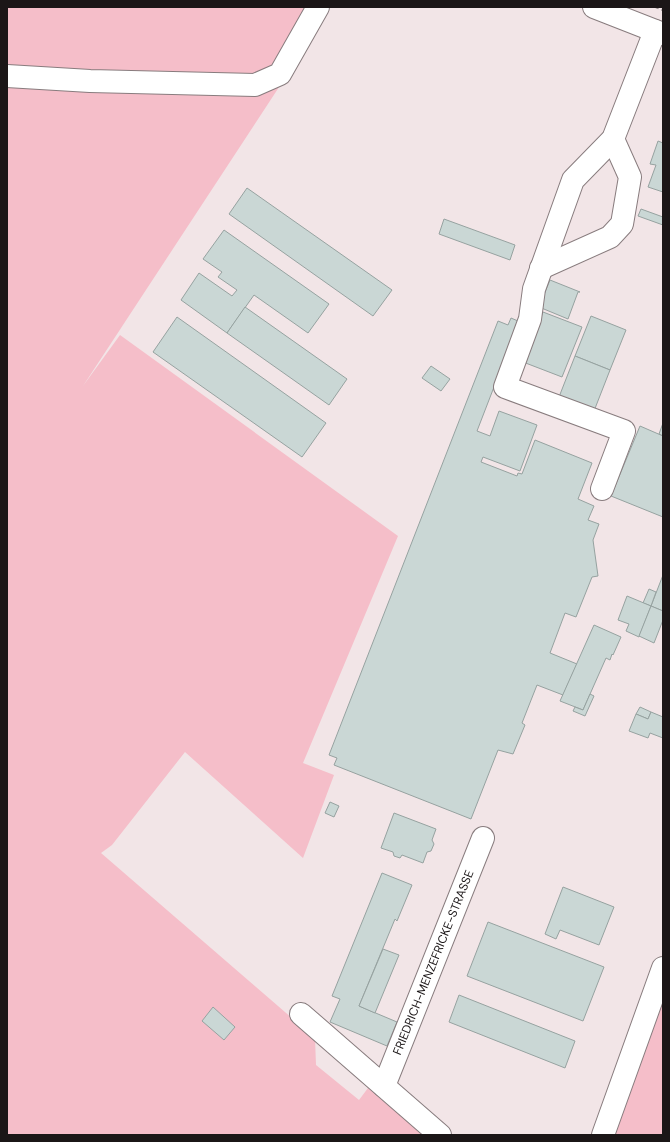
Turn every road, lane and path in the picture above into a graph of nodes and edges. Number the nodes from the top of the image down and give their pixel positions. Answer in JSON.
{"nodes":[{"id":1,"x":318,"y":7,"type":"edge"},
{"id":2,"x":594,"y":7,"type":"edge"},
{"id":3,"x":656,"y":7,"type":"edge"},
{"id":4,"x":663,"y":10,"type":"edge"},
{"id":5,"x":659,"y":33,"type":"edge"},
{"id":6,"x":7,"y":76,"type":"edge"},
{"id":7,"x":613,"y":139,"type":"junction"},
{"id":8,"x":541,"y":268,"type":"junction"},
{"id":9,"x":602,"y":489,"type":"dead end"},
{"id":10,"x":483,"y":838,"type":"dead end"},
{"id":11,"x":663,"y":968,"type":"edge"},
{"id":12,"x":301,"y":1014,"type":"dead end"},
{"id":13,"x":384,"y":1086,"type":"junction"},
{"id":14,"x":440,"y":1135,"type":"edge"},
{"id":15,"x":603,"y":1135,"type":"edge"}],
"edges":[{"from":1,"to":6,"type":"street"},
{"from":2,"to":5,"type":"street"},
{"from":3,"to":4,"type":"path"},
{"from":5,"to":7,"type":"street"},
{"from":7,"to":8,"type":"street"},
{"from":7,"to":8,"type":"street"},
{"from":8,"to":9,"type":"street"},
{"from":10,"to":13,"type":"street","name":"FRIEDRICH-MENZEFRICKE-STRASSE"},
{"from":11,"to":15,"type":"street"},
{"from":12,"to":13,"type":"street"},
{"from":13,"to":14,"type":"street"}]}
